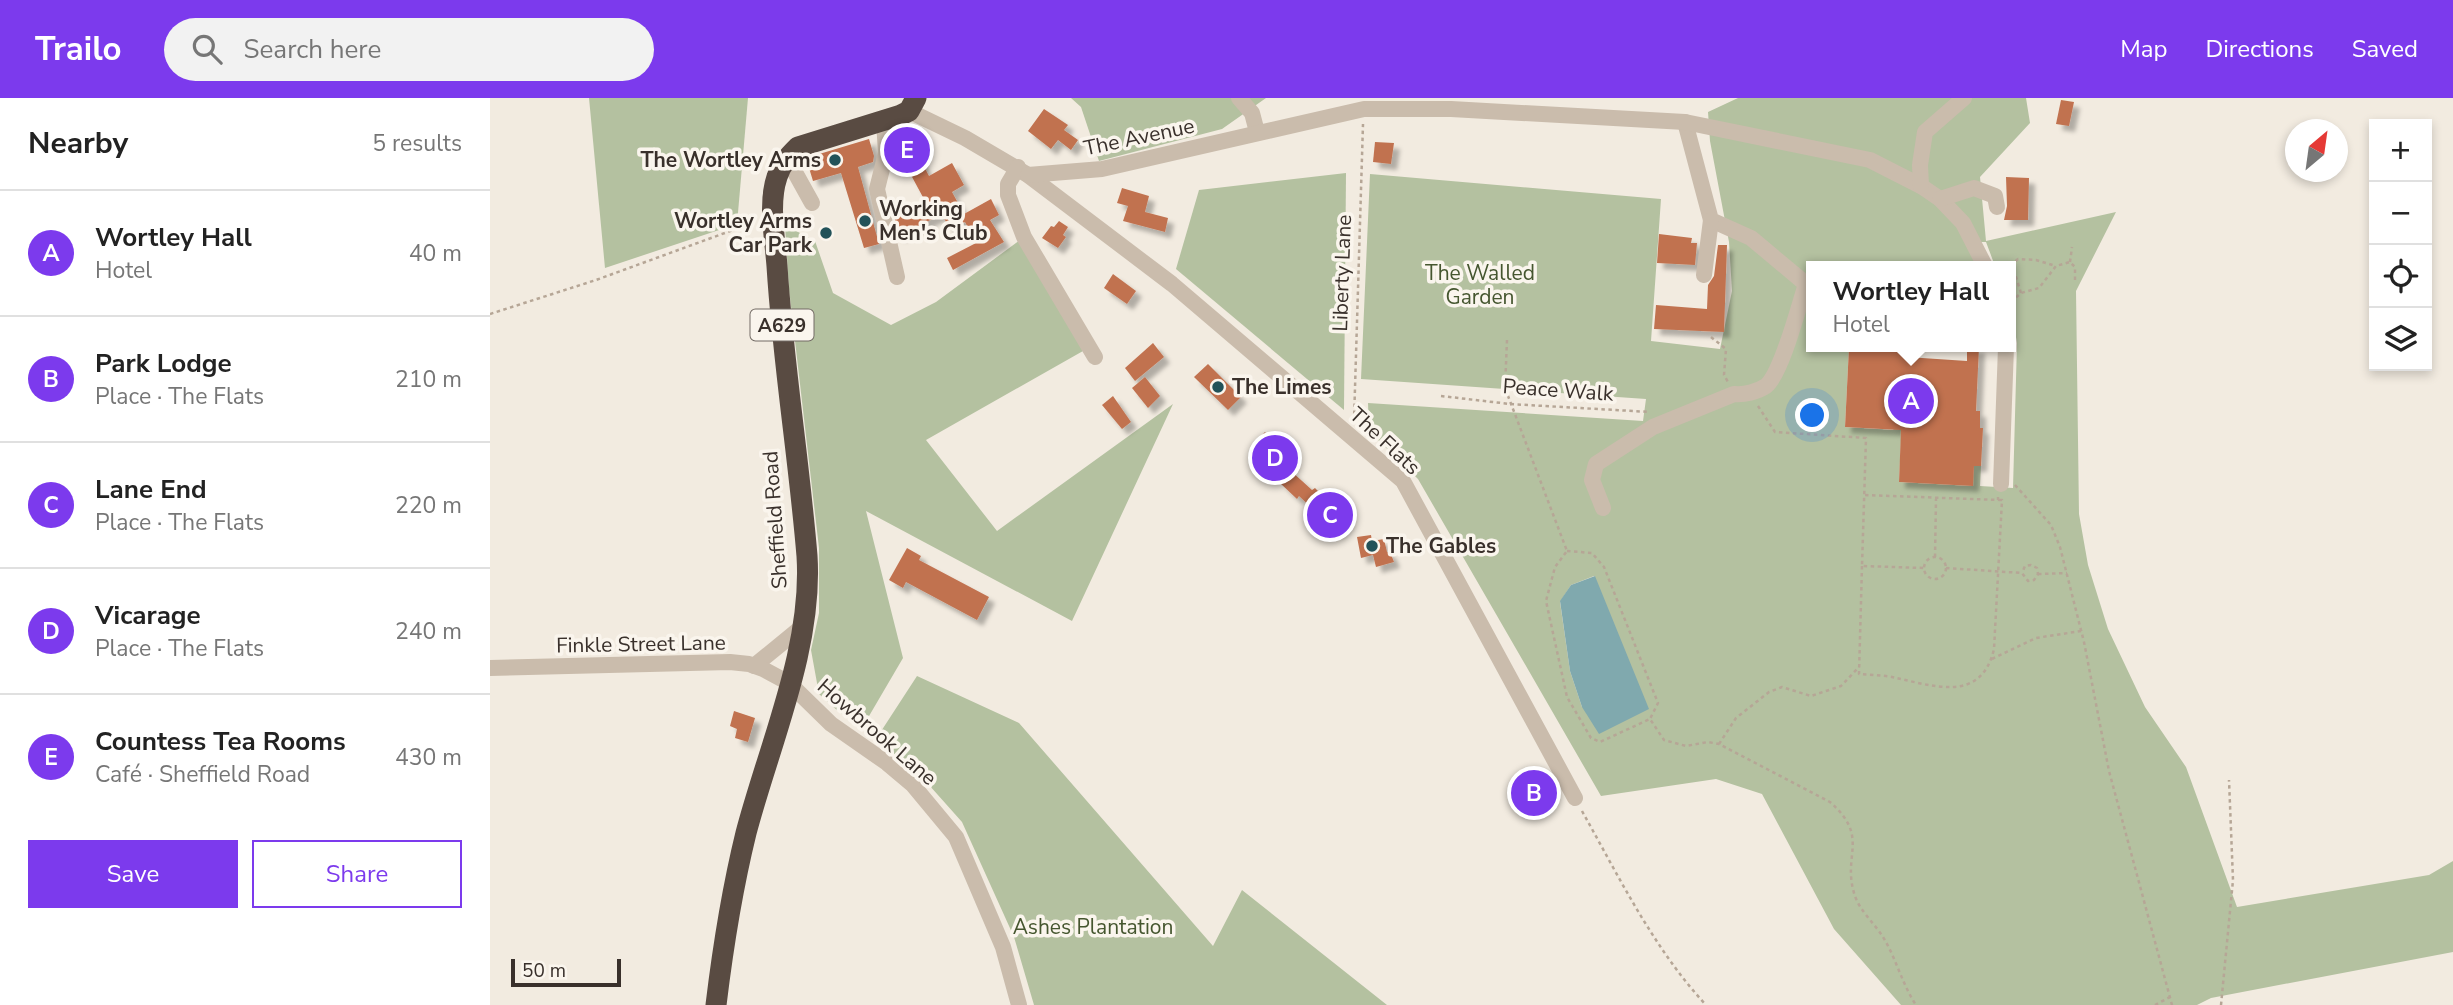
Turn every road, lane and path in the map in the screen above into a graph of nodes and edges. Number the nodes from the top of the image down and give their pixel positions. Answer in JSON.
{"nodes":[{"id":1,"x":1240,"y":98,"type":"edge"},
{"id":2,"x":1964,"y":98,"type":"edge"},
{"id":3,"x":913,"y":104,"type":"edge"},
{"id":4,"x":1364,"y":109,"type":"junction"},
{"id":5,"x":884,"y":121,"type":"junction"},
{"id":6,"x":1685,"y":122,"type":"junction"},
{"id":7,"x":1257,"y":132,"type":"junction"},
{"id":8,"x":787,"y":158,"type":"junction"},
{"id":9,"x":1023,"y":171,"type":"junction"},
{"id":10,"x":1921,"y":186,"type":"junction"},
{"id":11,"x":1940,"y":199,"type":"junction"},
{"id":12,"x":812,"y":203,"type":"dead end"},
{"id":13,"x":1997,"y":206,"type":"dead end"},
{"id":14,"x":1711,"y":220,"type":"junction"},
{"id":15,"x":748,"y":228,"type":"dead end"},
{"id":16,"x":2072,"y":247,"type":"dead end"},
{"id":17,"x":1982,"y":261,"type":"edge"},
{"id":18,"x":2016,"y":261,"type":"edge"},
{"id":19,"x":2070,"y":261,"type":"junction"},
{"id":20,"x":2056,"y":267,"type":"junction"},
{"id":21,"x":1704,"y":275,"type":"dead end"},
{"id":22,"x":897,"y":277,"type":"dead end"},
{"id":23,"x":2016,"y":277,"type":"edge"},
{"id":24,"x":1806,"y":282,"type":"edge"},
{"id":25,"x":2074,"y":282,"type":"dead end"},
{"id":26,"x":1806,"y":290,"type":"edge"},
{"id":27,"x":2021,"y":293,"type":"junction"},
{"id":28,"x":2016,"y":298,"type":"edge"},
{"id":29,"x":490,"y":314,"type":"edge"},
{"id":30,"x":1711,"y":337,"type":"dead end"},
{"id":31,"x":1507,"y":340,"type":"dead end"},
{"id":32,"x":2006,"y":352,"type":"edge"},
{"id":33,"x":1095,"y":357,"type":"dead end"},
{"id":34,"x":1740,"y":394,"type":"junction"},
{"id":35,"x":1441,"y":396,"type":"dead end"},
{"id":36,"x":1510,"y":404,"type":"junction"},
{"id":37,"x":1673,"y":417,"type":"junction"},
{"id":38,"x":1354,"y":439,"type":"junction"},
{"id":39,"x":1999,"y":492,"type":"junction"},
{"id":40,"x":1865,"y":495,"type":"junction"},
{"id":41,"x":1936,"y":499,"type":"junction"},
{"id":42,"x":1604,"y":508,"type":"dead end"},
{"id":43,"x":1567,"y":551,"type":"junction"},
{"id":44,"x":1935,"y":557,"type":"junction"},
{"id":45,"x":1862,"y":566,"type":"junction"},
{"id":46,"x":1924,"y":568,"type":"junction"},
{"id":47,"x":1946,"y":569,"type":"junction"},
{"id":48,"x":1999,"y":572,"type":"junction"},
{"id":49,"x":2022,"y":573,"type":"junction"},
{"id":50,"x":2067,"y":573,"type":"junction"},
{"id":51,"x":2038,"y":574,"type":"junction"},
{"id":52,"x":803,"y":626,"type":"junction"},
{"id":53,"x":2081,"y":631,"type":"junction"},
{"id":54,"x":1992,"y":659,"type":"junction"},
{"id":55,"x":754,"y":666,"type":"junction"},
{"id":56,"x":1859,"y":667,"type":"junction"},
{"id":57,"x":490,"y":668,"type":"edge"},
{"id":58,"x":789,"y":683,"type":"junction"},
{"id":59,"x":1650,"y":719,"type":"junction"},
{"id":60,"x":1719,"y":744,"type":"junction"},
{"id":61,"x":2229,"y":780,"type":"dead end"},
{"id":62,"x":1575,"y":798,"type":"joint"},
{"id":63,"x":2170,"y":997,"type":"junction"},
{"id":64,"x":716,"y":1005,"type":"edge"},
{"id":65,"x":1019,"y":1005,"type":"edge"},
{"id":66,"x":1706,"y":1005,"type":"edge"},
{"id":67,"x":1916,"y":1005,"type":"edge"},
{"id":68,"x":2155,"y":1005,"type":"edge"},
{"id":69,"x":2172,"y":1005,"type":"edge"},
{"id":70,"x":2221,"y":1005,"type":"edge"}],
"edges":[{"from":1,"to":7,"type":"street"},
{"from":2,"to":10,"type":"street"},
{"from":3,"to":5,"type":"highway"},
{"from":3,"to":9,"type":"street","name":"The Flats"},
{"from":4,"to":6,"type":"street","name":"The Avenue"},
{"from":4,"to":7,"type":"street","name":"The Avenue"},
{"from":4,"to":38,"type":"path","name":"Liberty Lane"},
{"from":5,"to":8,"type":"highway"},
{"from":5,"to":22,"type":"street"},
{"from":6,"to":10,"type":"street","name":"The Avenue"},
{"from":6,"to":14,"type":"street"},
{"from":7,"to":9,"type":"street","name":"The Avenue"},
{"from":8,"to":12,"type":"street"},
{"from":8,"to":52,"type":"highway","name":"Sheffield Road","number":"A629"},
{"from":9,"to":33,"type":"street"},
{"from":9,"to":38,"type":"street","name":"The Flats"},
{"from":10,"to":11,"type":"street","name":"The Avenue"},
{"from":11,"to":13,"type":"street"},
{"from":11,"to":17,"type":"street","name":"The Avenue"},
{"from":14,"to":21,"type":"street"},
{"from":14,"to":24,"type":"street"},
{"from":15,"to":29,"type":"path"},
{"from":16,"to":19,"type":"path"},
{"from":18,"to":20,"type":"path"},
{"from":19,"to":20,"type":"path"},
{"from":19,"to":25,"type":"path"},
{"from":20,"to":27,"type":"path"},
{"from":23,"to":27,"type":"path"},
{"from":26,"to":34,"type":"street"},
{"from":27,"to":28,"type":"path"},
{"from":30,"to":34,"type":"path"},
{"from":31,"to":36,"type":"path"},
{"from":32,"to":39,"type":"street"},
{"from":34,"to":37,"type":"street"},
{"from":34,"to":40,"type":"path"},
{"from":35,"to":36,"type":"path","name":"Peace Walk"},
{"from":36,"to":37,"type":"path","name":"Peace Walk"},
{"from":36,"to":43,"type":"path"},
{"from":37,"to":42,"type":"street"},
{"from":38,"to":62,"type":"street","name":"The Flats"},
{"from":39,"to":41,"type":"path"},
{"from":39,"to":48,"type":"path"},
{"from":39,"to":50,"type":"path"},
{"from":40,"to":41,"type":"path"},
{"from":40,"to":45,"type":"path"},
{"from":41,"to":44,"type":"path"},
{"from":43,"to":59,"type":"path"},
{"from":43,"to":59,"type":"path"},
{"from":44,"to":46,"type":"path"},
{"from":44,"to":47,"type":"path"},
{"from":45,"to":46,"type":"path"},
{"from":45,"to":56,"type":"path"},
{"from":46,"to":47,"type":"path"},
{"from":47,"to":48,"type":"path"},
{"from":48,"to":49,"type":"path"},
{"from":48,"to":54,"type":"path"},
{"from":49,"to":51,"type":"path"},
{"from":49,"to":51,"type":"path"},
{"from":50,"to":51,"type":"path"},
{"from":50,"to":53,"type":"path"},
{"from":52,"to":55,"type":"street"},
{"from":52,"to":58,"type":"highway","name":"Sheffield Road","number":"A629"},
{"from":53,"to":54,"type":"path"},
{"from":53,"to":63,"type":"path"},
{"from":54,"to":56,"type":"path"},
{"from":55,"to":57,"type":"street","name":"Finkle Street Lane"},
{"from":55,"to":58,"type":"street","name":"Finkle Street Lane"},
{"from":56,"to":60,"type":"path"},
{"from":58,"to":64,"type":"highway","name":"Sheffield Road","number":"A629"},
{"from":58,"to":65,"type":"street","name":"Howbrook Lane"},
{"from":59,"to":60,"type":"path"},
{"from":60,"to":67,"type":"path"},
{"from":61,"to":70,"type":"path"},
{"from":62,"to":66,"type":"path"},
{"from":63,"to":68,"type":"path"},
{"from":63,"to":69,"type":"path"}]}
